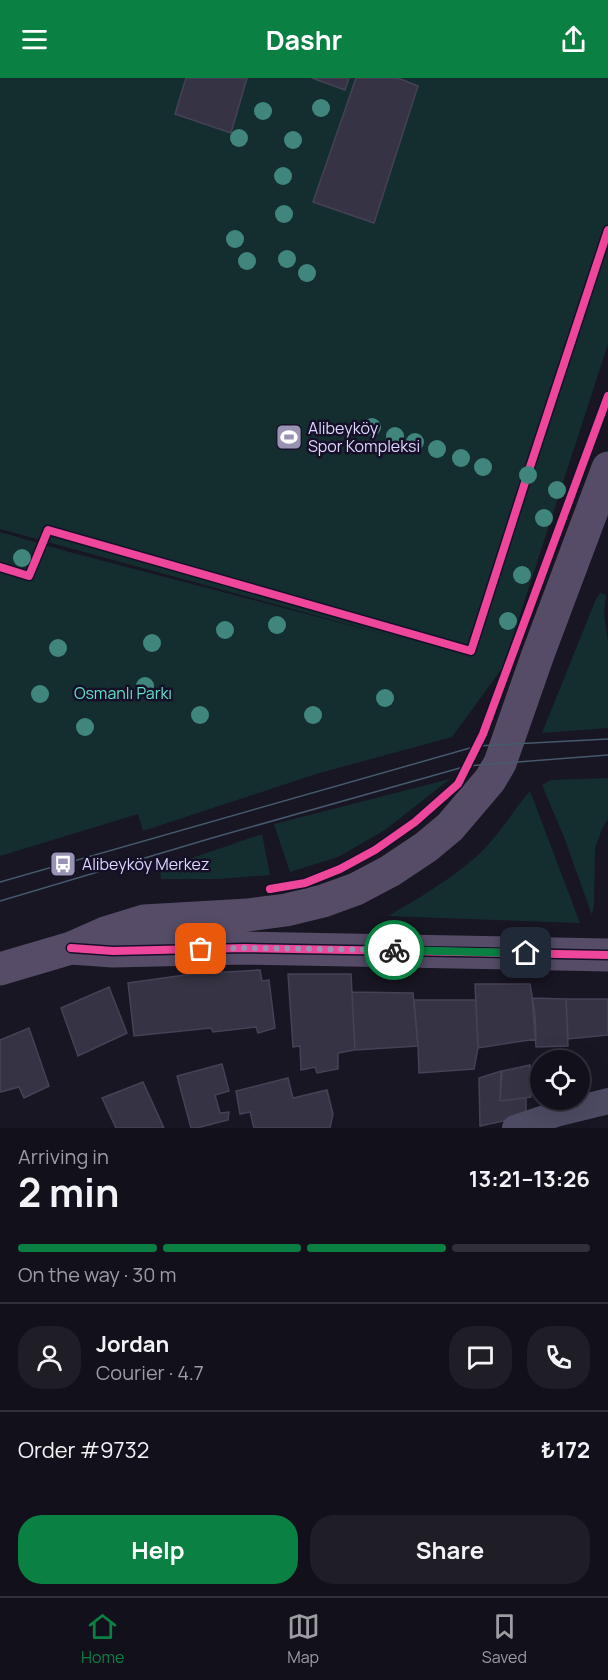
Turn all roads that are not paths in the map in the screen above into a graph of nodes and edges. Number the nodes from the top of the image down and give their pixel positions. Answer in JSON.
{"nodes":[{"id":1,"x":608,"y":468,"type":"edge"},
{"id":2,"x":70,"y":948,"type":"junction"},
{"id":3,"x":608,"y":955,"type":"edge"},
{"id":4,"x":0,"y":969,"type":"edge"},
{"id":5,"x":608,"y":1101,"type":"edge"},
{"id":6,"x":515,"y":1128,"type":"edge"}],
"edges":[{"from":1,"to":2,"type":"main road"},
{"from":2,"to":3,"type":"main road"},
{"from":2,"to":4,"type":"main road"},
{"from":5,"to":6,"type":"street"}]}
